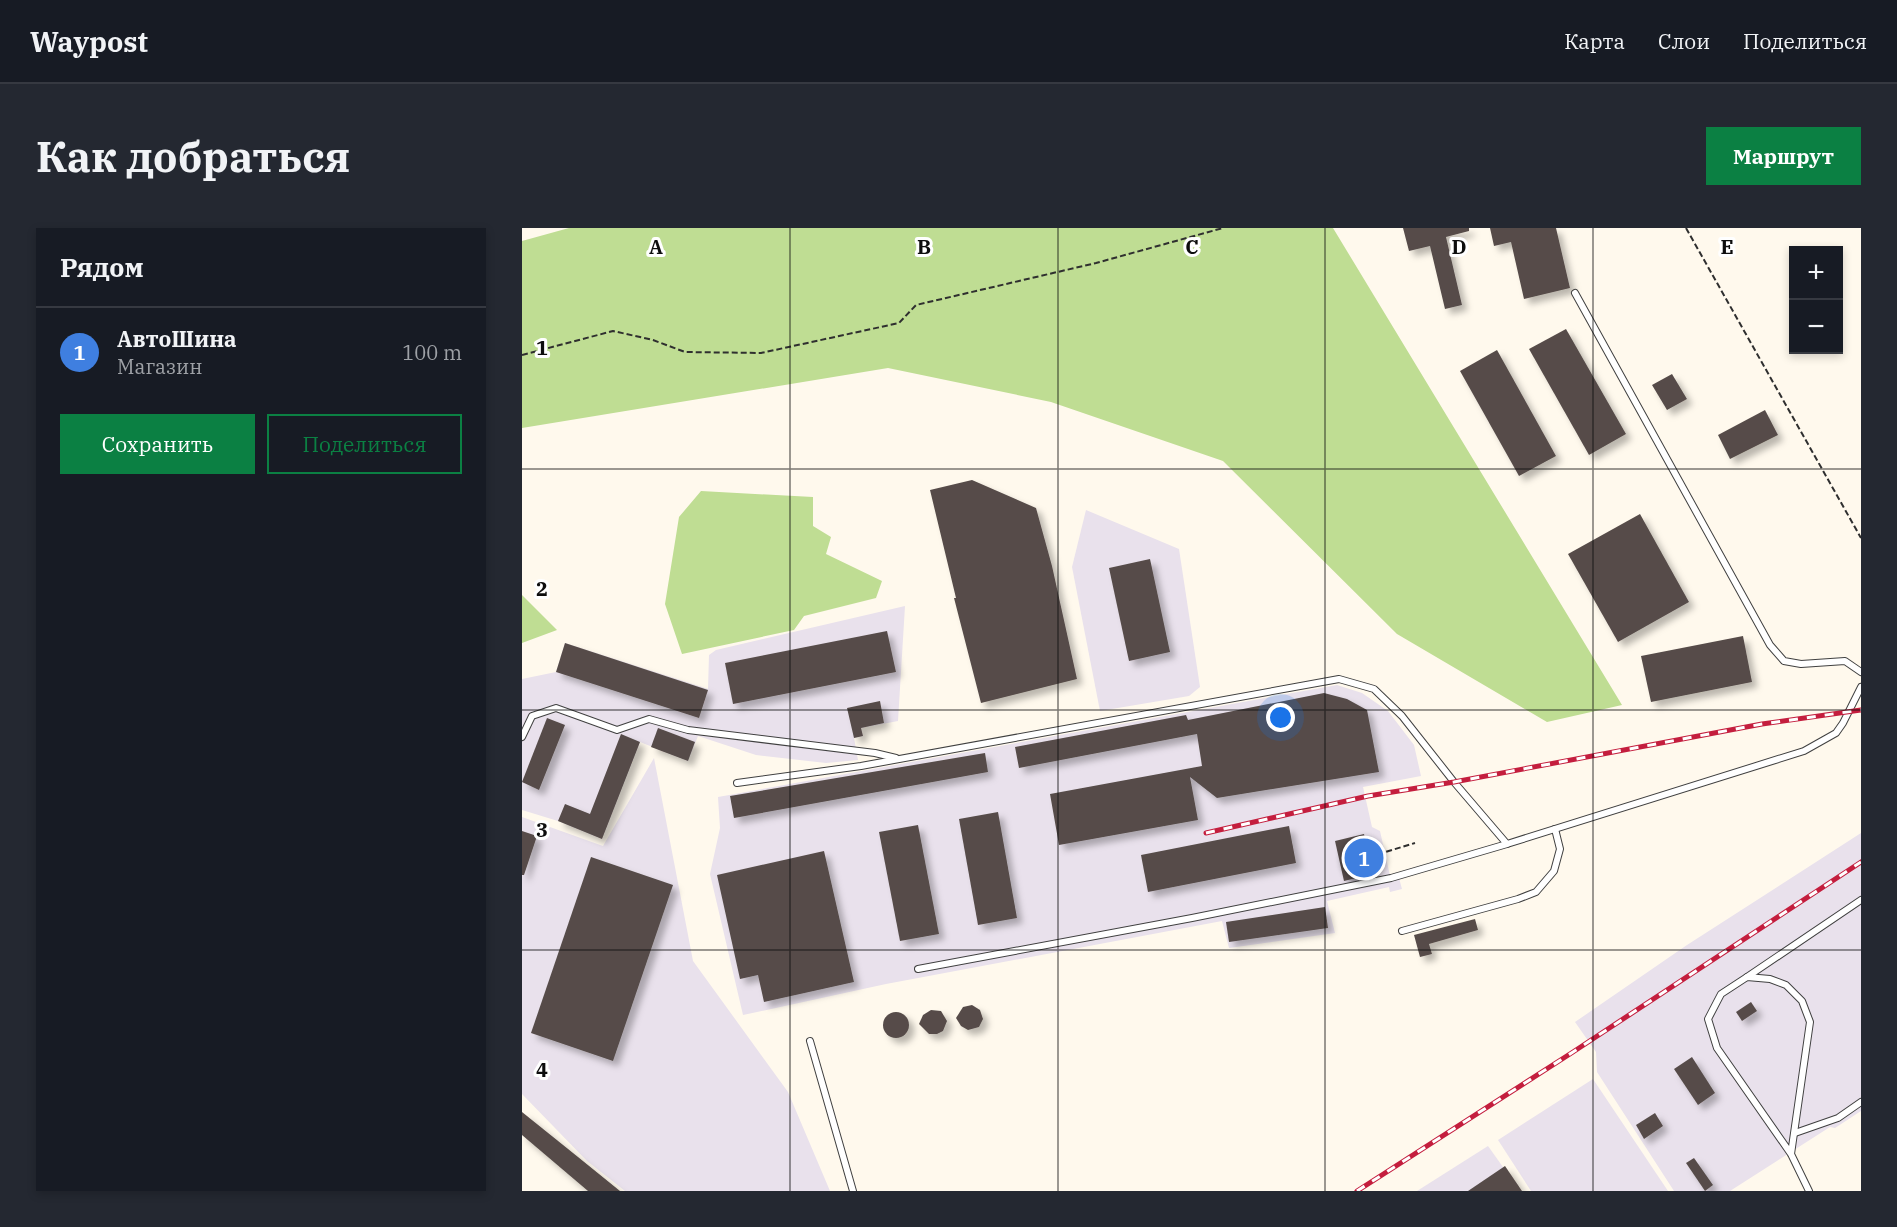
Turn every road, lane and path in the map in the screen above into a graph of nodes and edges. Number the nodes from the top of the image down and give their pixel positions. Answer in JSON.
{"nodes":[{"id":1,"x":1223,"y":228,"type":"edge"},
{"id":2,"x":1686,"y":228,"type":"edge"},
{"id":3,"x":1575,"y":293,"type":"dead end"},
{"id":4,"x":522,"y":354,"type":"edge"},
{"id":5,"x":1861,"y":538,"type":"edge"},
{"id":6,"x":1861,"y":672,"type":"edge"},
{"id":7,"x":1861,"y":687,"type":"edge"},
{"id":8,"x":522,"y":737,"type":"edge"},
{"id":9,"x":900,"y":759,"type":"junction"},
{"id":10,"x":737,"y":783,"type":"dead end"},
{"id":11,"x":1555,"y":829,"type":"junction"},
{"id":12,"x":1415,"y":843,"type":"dead end"},
{"id":13,"x":1507,"y":844,"type":"junction"},
{"id":14,"x":1369,"y":857,"type":"dead end"},
{"id":15,"x":1861,"y":900,"type":"edge"},
{"id":16,"x":1402,"y":931,"type":"dead end"},
{"id":17,"x":918,"y":969,"type":"dead end"},
{"id":18,"x":1747,"y":977,"type":"junction"},
{"id":19,"x":810,"y":1041,"type":"dead end"},
{"id":20,"x":1861,"y":1102,"type":"edge"},
{"id":21,"x":1795,"y":1133,"type":"junction"},
{"id":22,"x":1791,"y":1154,"type":"junction"},
{"id":23,"x":854,"y":1191,"type":"edge"},
{"id":24,"x":1809,"y":1191,"type":"edge"}],
"edges":[{"from":1,"to":4,"type":"path"},
{"from":2,"to":5,"type":"path"},
{"from":3,"to":6,"type":"lane"},
{"from":7,"to":11,"type":"lane"},
{"from":8,"to":9,"type":"lane"},
{"from":9,"to":10,"type":"lane"},
{"from":9,"to":13,"type":"lane"},
{"from":11,"to":13,"type":"lane"},
{"from":11,"to":16,"type":"lane"},
{"from":12,"to":14,"type":"path"},
{"from":13,"to":17,"type":"lane"},
{"from":15,"to":18,"type":"lane"},
{"from":18,"to":21,"type":"lane"},
{"from":18,"to":22,"type":"lane"},
{"from":19,"to":23,"type":"lane"},
{"from":20,"to":21,"type":"lane"},
{"from":21,"to":22,"type":"lane"},
{"from":22,"to":24,"type":"lane"}]}
